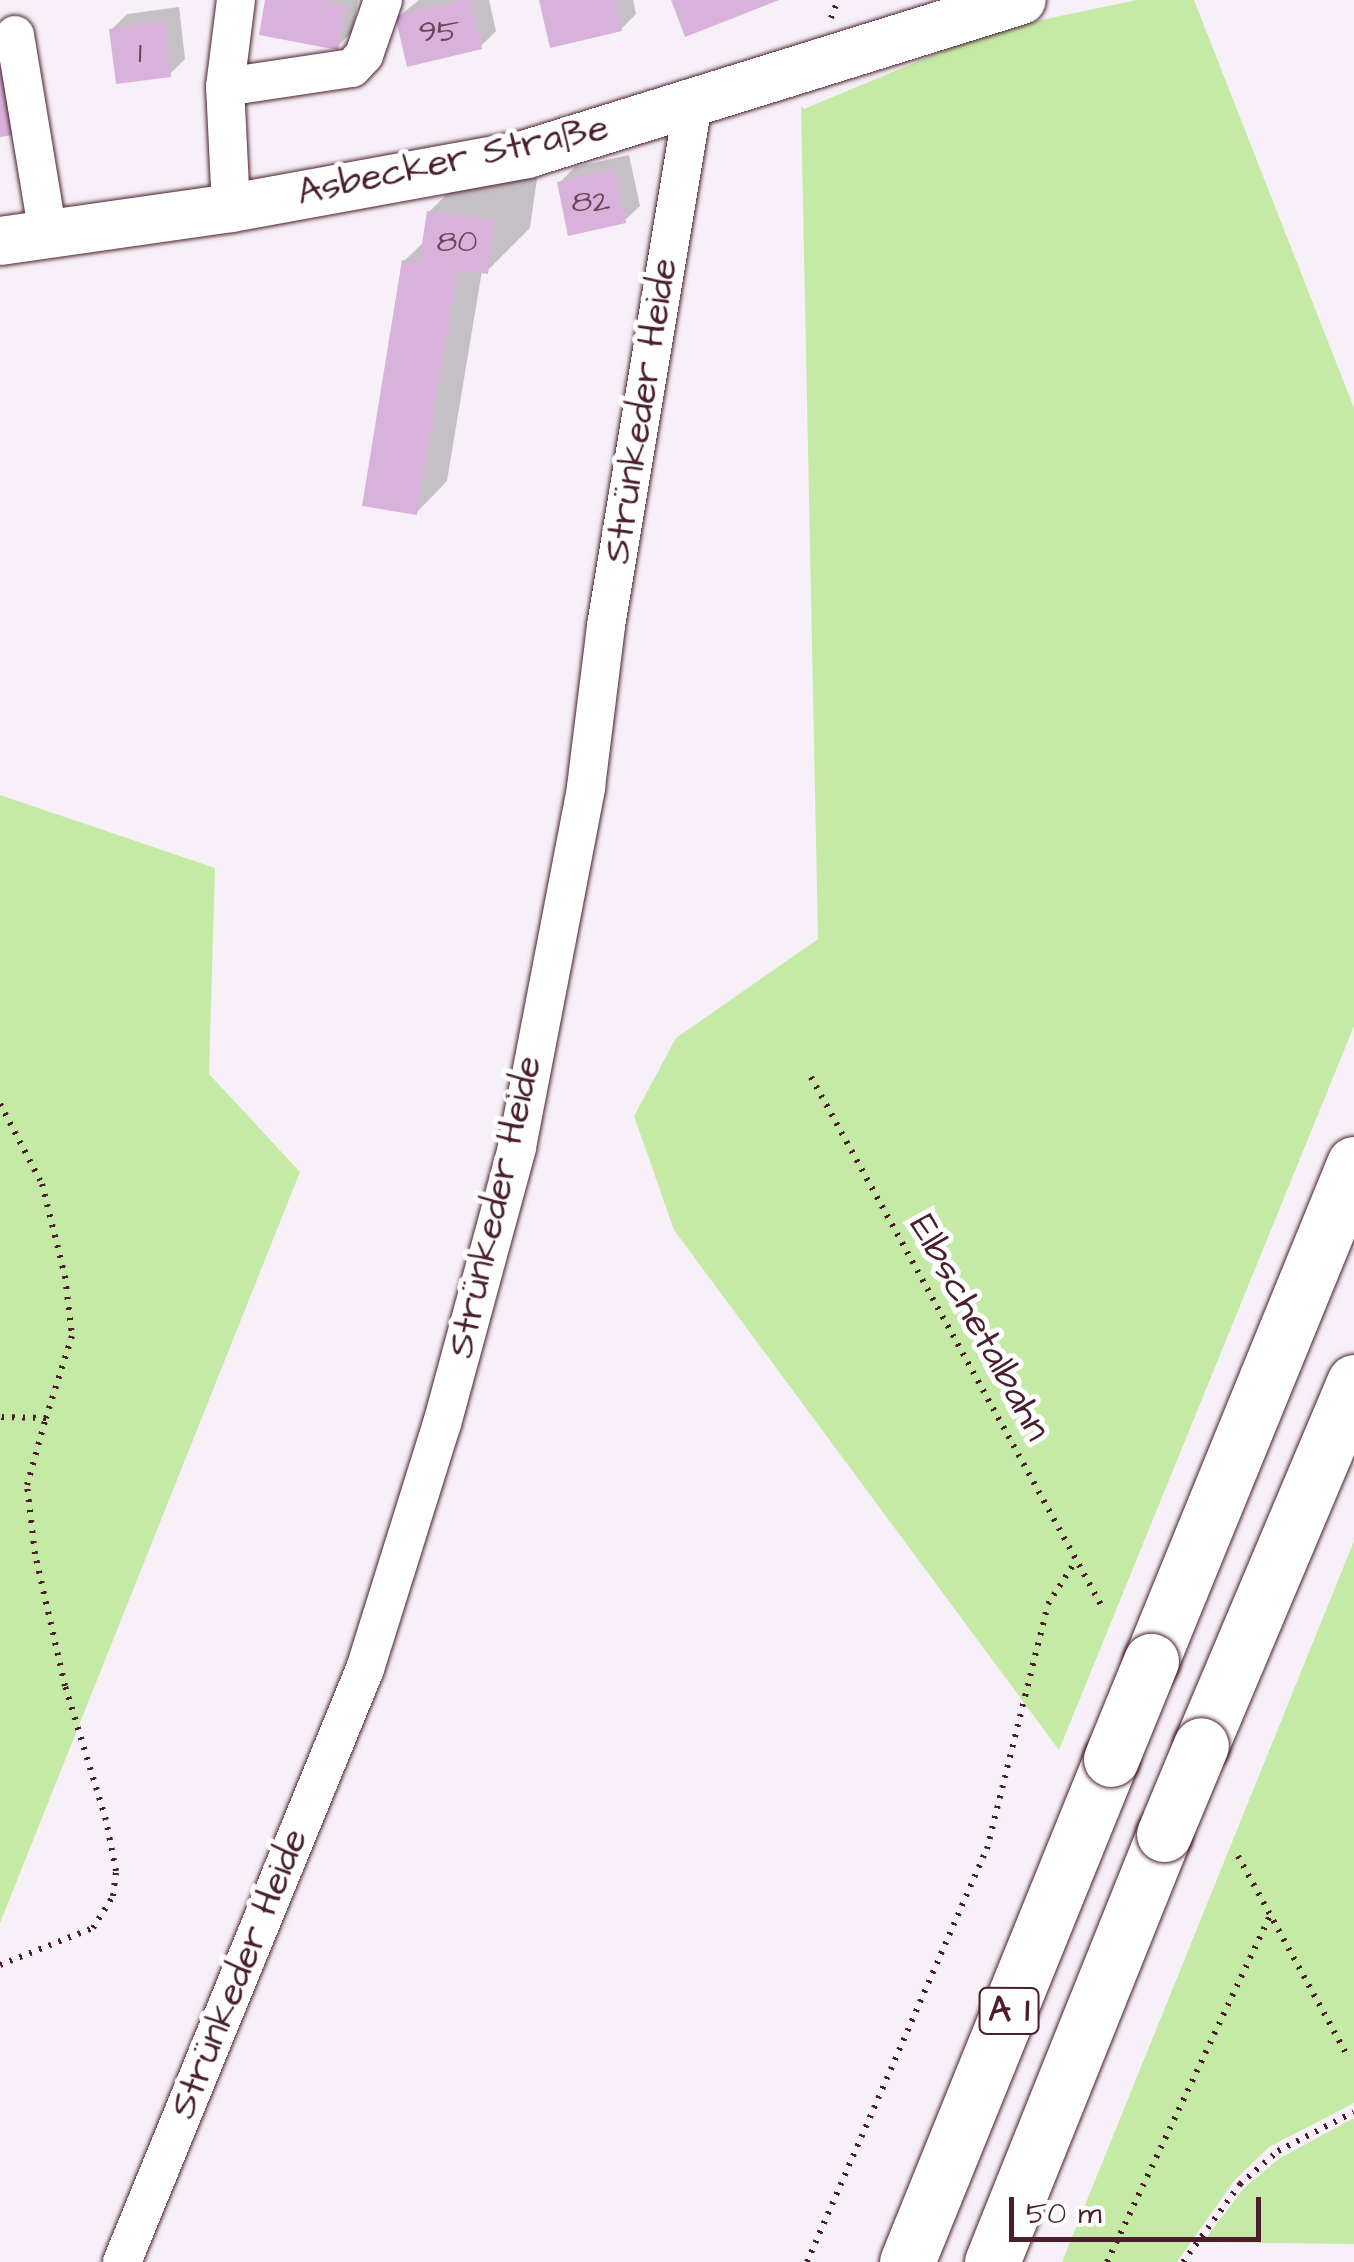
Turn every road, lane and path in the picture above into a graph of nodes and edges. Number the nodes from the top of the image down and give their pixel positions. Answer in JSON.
{"nodes":[{"id":1,"x":236,"y":0,"type":"edge"},
{"id":2,"x":383,"y":0,"type":"edge"},
{"id":3,"x":1022,"y":0,"type":"edge"},
{"id":4,"x":16,"y":35,"type":"dead end"},
{"id":5,"x":225,"y":88,"type":"junction"},
{"id":6,"x":693,"y":104,"type":"junction"},
{"id":7,"x":231,"y":208,"type":"junction"},
{"id":8,"x":48,"y":234,"type":"junction"},
{"id":9,"x":0,"y":241,"type":"edge"},
{"id":10,"x":811,"y":1077,"type":"dead end"},
{"id":11,"x":0,"y":1104,"type":"edge"},
{"id":12,"x":1354,"y":1164,"type":"edge"},
{"id":13,"x":1354,"y":1382,"type":"edge"},
{"id":14,"x":0,"y":1417,"type":"edge"},
{"id":15,"x":46,"y":1418,"type":"junction"},
{"id":16,"x":1075,"y":1562,"type":"junction"},
{"id":17,"x":1101,"y":1606,"type":"dead end"},
{"id":18,"x":1238,"y":1856,"type":"dead end"},
{"id":19,"x":1270,"y":1915,"type":"junction"},
{"id":20,"x":0,"y":1965,"type":"edge"},
{"id":21,"x":1348,"y":2057,"type":"dead end"},
{"id":22,"x":1354,"y":2112,"type":"edge"},
{"id":23,"x":122,"y":2262,"type":"edge"},
{"id":24,"x":807,"y":2262,"type":"edge"},
{"id":25,"x":907,"y":2262,"type":"edge"},
{"id":26,"x":992,"y":2262,"type":"edge"},
{"id":27,"x":1107,"y":2262,"type":"edge"},
{"id":28,"x":1183,"y":2262,"type":"edge"}],
"edges":[{"from":1,"to":5,"type":"street"},
{"from":2,"to":5,"type":"street"},
{"from":3,"to":6,"type":"main road","name":"Asbecker Straße"},
{"from":4,"to":8,"type":"street"},
{"from":5,"to":7,"type":"street"},
{"from":6,"to":7,"type":"main road","name":"Asbecker Straße"},
{"from":6,"to":23,"type":"street","name":"Strünkeder Heide"},
{"from":7,"to":8,"type":"main road","name":"Asbecker Straße"},
{"from":8,"to":9,"type":"main road","name":"Asbecker Straße"},
{"from":10,"to":16,"type":"path","name":"Elbschetalbahn"},
{"from":11,"to":15,"type":"path"},
{"from":12,"to":25,"type":"highway","number":"A 1","bridge":true},
{"from":13,"to":26,"type":"highway","number":"A 1","bridge":true},
{"from":14,"to":15,"type":"path"},
{"from":15,"to":20,"type":"path"},
{"from":16,"to":17,"type":"path","name":"Elbschetalbahn"},
{"from":16,"to":24,"type":"path"},
{"from":18,"to":19,"type":"path"},
{"from":19,"to":21,"type":"path"},
{"from":19,"to":27,"type":"path"},
{"from":22,"to":28,"type":"path"}]}
